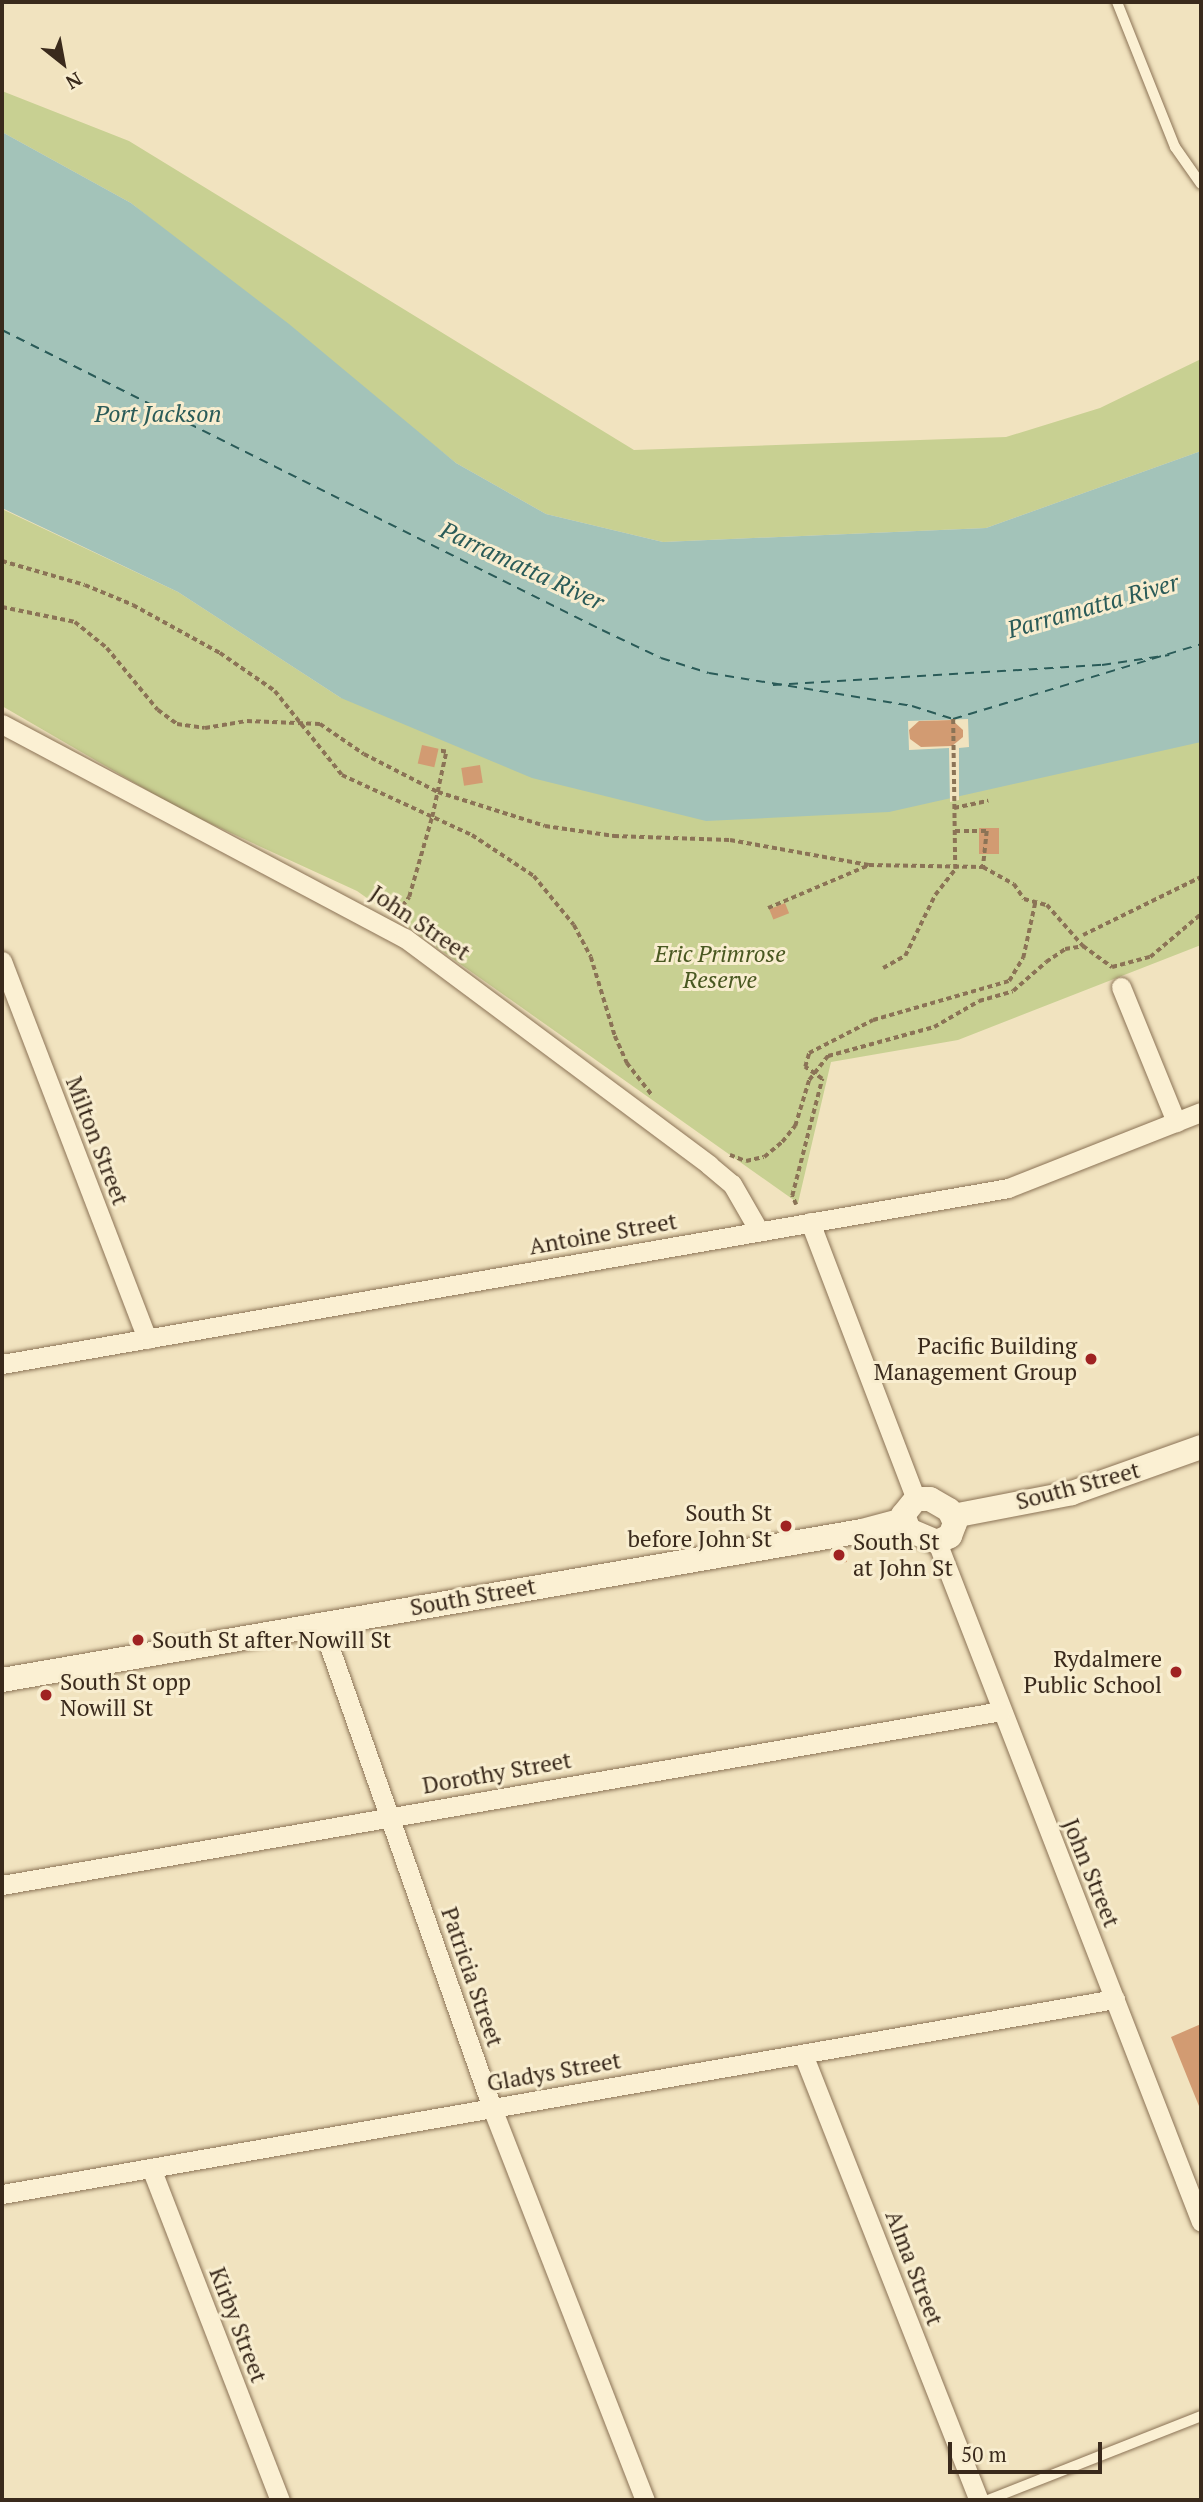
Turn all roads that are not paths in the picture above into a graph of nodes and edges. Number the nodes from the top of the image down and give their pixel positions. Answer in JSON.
{"nodes":[{"id":1,"x":1117,"y":2,"type":"edge"},
{"id":2,"x":1201,"y":184,"type":"edge"},
{"id":3,"x":2,"y":724,"type":"edge"},
{"id":4,"x":2,"y":961,"type":"edge"},
{"id":5,"x":1121,"y":987,"type":"dead end"},
{"id":6,"x":1201,"y":1112,"type":"edge"},
{"id":7,"x":1176,"y":1122,"type":"junction"},
{"id":8,"x":807,"y":1214,"type":"junction"},
{"id":9,"x":759,"y":1231,"type":"junction"},
{"id":10,"x":147,"y":1339,"type":"junction"},
{"id":11,"x":2,"y":1364,"type":"edge"},
{"id":12,"x":1201,"y":1447,"type":"edge"},
{"id":13,"x":909,"y":1509,"type":"junction"},
{"id":14,"x":953,"y":1516,"type":"junction"},
{"id":15,"x":937,"y":1542,"type":"junction"},
{"id":16,"x":321,"y":1623,"type":"junction"},
{"id":17,"x":2,"y":1680,"type":"edge"},
{"id":18,"x":1000,"y":1711,"type":"junction"},
{"id":19,"x":390,"y":1816,"type":"junction"},
{"id":20,"x":2,"y":1885,"type":"edge"},
{"id":21,"x":1115,"y":1998,"type":"junction"},
{"id":22,"x":803,"y":2054,"type":"junction"},
{"id":23,"x":492,"y":2108,"type":"junction"},
{"id":24,"x":150,"y":2168,"type":"junction"},
{"id":25,"x":2,"y":2194,"type":"edge"},
{"id":26,"x":1201,"y":2222,"type":"edge"},
{"id":27,"x":1201,"y":2416,"type":"edge"},
{"id":28,"x":280,"y":2500,"type":"edge"},
{"id":29,"x":645,"y":2500,"type":"edge"},
{"id":30,"x":979,"y":2500,"type":"edge"},
{"id":31,"x":988,"y":2500,"type":"edge"}],
"edges":[{"from":1,"to":2,"type":"lane"},
{"from":3,"to":9,"type":"street","name":"John Street"},
{"from":4,"to":10,"type":"street","name":"Milton Street"},
{"from":5,"to":7,"type":"street"},
{"from":6,"to":7,"type":"street","name":"Antoine Street"},
{"from":7,"to":8,"type":"street","name":"Antoine Street"},
{"from":8,"to":9,"type":"street","name":"Antoine Street"},
{"from":8,"to":13,"type":"street"},
{"from":9,"to":10,"type":"street","name":"Antoine Street"},
{"from":10,"to":11,"type":"street","name":"Antoine Street"},
{"from":12,"to":14,"type":"street","name":"South Street"},
{"from":13,"to":14,"type":"street"},
{"from":13,"to":15,"type":"street"},
{"from":13,"to":16,"type":"street","name":"South Street"},
{"from":14,"to":15,"type":"street"},
{"from":15,"to":18,"type":"street","name":"John Street"},
{"from":16,"to":17,"type":"street","name":"South Street"},
{"from":16,"to":19,"type":"street","name":"Patricia Street"},
{"from":18,"to":19,"type":"street","name":"Dorothy Street"},
{"from":18,"to":21,"type":"street","name":"John Street"},
{"from":19,"to":20,"type":"street","name":"Dorothy Street"},
{"from":19,"to":23,"type":"street","name":"Patricia Street"},
{"from":21,"to":22,"type":"street","name":"Gladys Street"},
{"from":21,"to":26,"type":"street","name":"John Street"},
{"from":22,"to":23,"type":"street","name":"Gladys Street"},
{"from":22,"to":30,"type":"street","name":"Alma Street"},
{"from":23,"to":24,"type":"street","name":"Gladys Street"},
{"from":23,"to":29,"type":"street","name":"Patricia Street"},
{"from":24,"to":25,"type":"street","name":"Gladys Street"},
{"from":24,"to":28,"type":"street","name":"Kirby Street"},
{"from":27,"to":31,"type":"lane"}]}
